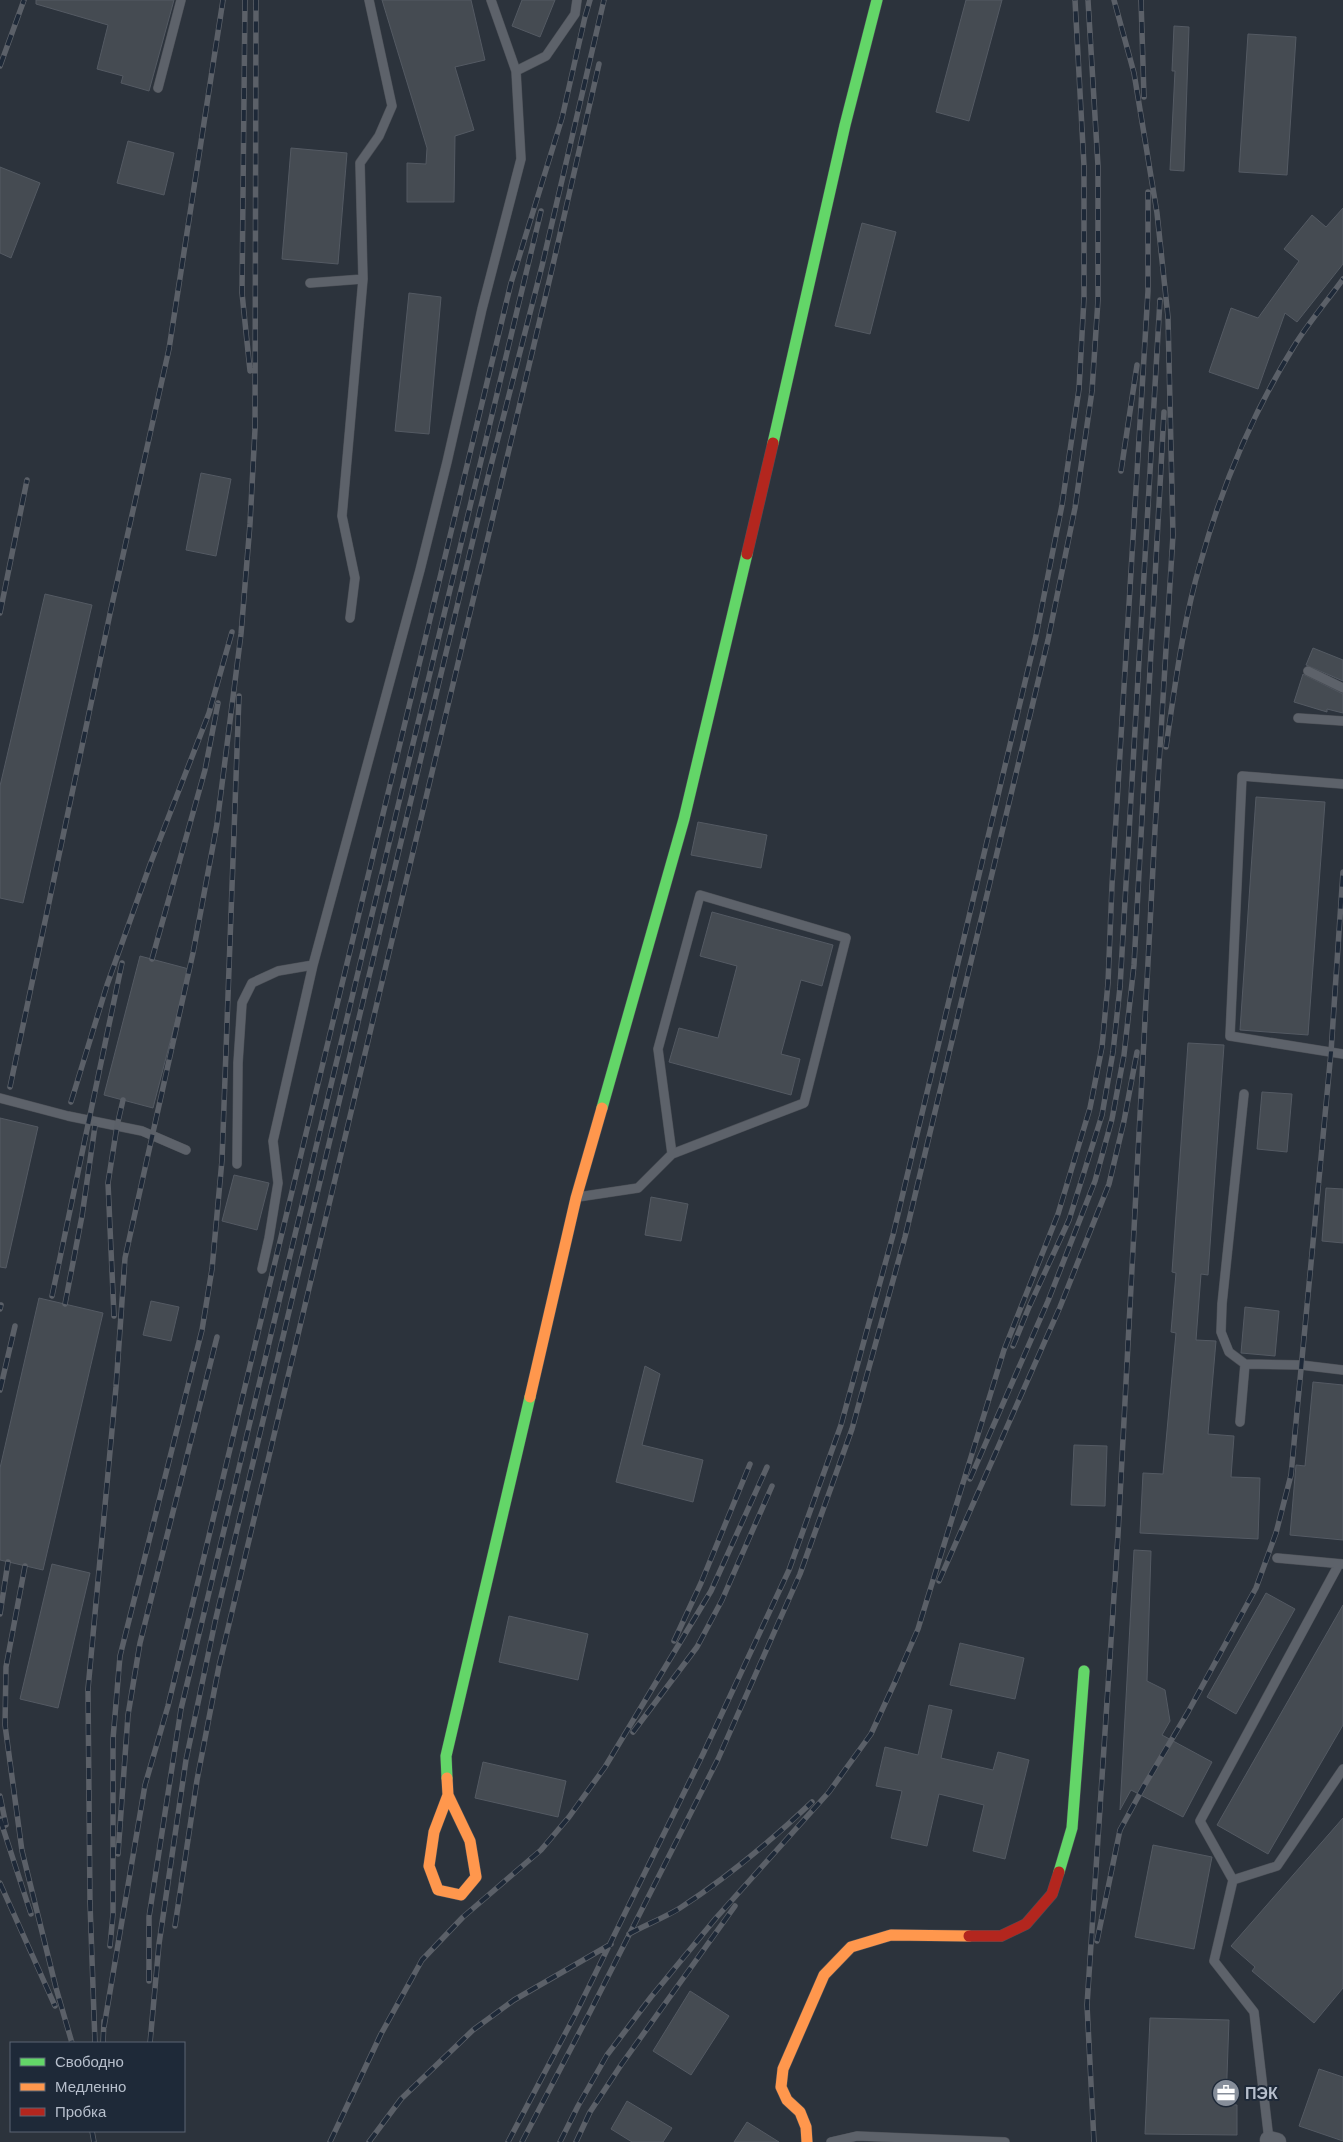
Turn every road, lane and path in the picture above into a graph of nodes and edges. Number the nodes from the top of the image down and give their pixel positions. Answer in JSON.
{"nodes":[{"id":1,"x":181,"y":0,"type":"edge"},
{"id":2,"x":369,"y":0,"type":"edge"},
{"id":3,"x":491,"y":0,"type":"edge"},
{"id":4,"x":577,"y":0,"type":"edge"},
{"id":5,"x":877,"y":0,"type":"edge"},
{"id":6,"x":516,"y":71,"type":"junction"},
{"id":7,"x":158,"y":88,"type":"dead end"},
{"id":8,"x":363,"y":279,"type":"junction"},
{"id":9,"x":310,"y":283,"type":"dead end"},
{"id":10,"x":350,"y":618,"type":"dead end"},
{"id":11,"x":1308,"y":672,"type":"dead end"},
{"id":12,"x":1343,"y":688,"type":"edge"},
{"id":13,"x":1298,"y":718,"type":"dead end"},
{"id":14,"x":1343,"y":721,"type":"edge"},
{"id":15,"x":1343,"y":784,"type":"edge"},
{"id":16,"x":313,"y":965,"type":"junction"},
{"id":17,"x":1343,"y":1054,"type":"edge"},
{"id":18,"x":1244,"y":1094,"type":"dead end"},
{"id":19,"x":0,"y":1098,"type":"edge"},
{"id":20,"x":186,"y":1150,"type":"dead end"},
{"id":21,"x":672,"y":1154,"type":"junction"},
{"id":22,"x":237,"y":1164,"type":"dead end"},
{"id":23,"x":576,"y":1198,"type":"junction"},
{"id":24,"x":262,"y":1269,"type":"dead end"},
{"id":25,"x":1245,"y":1364,"type":"junction"},
{"id":26,"x":1343,"y":1370,"type":"edge"},
{"id":27,"x":1240,"y":1422,"type":"dead end"},
{"id":28,"x":1277,"y":1558,"type":"dead end"},
{"id":29,"x":1341,"y":1564,"type":"edge"},
{"id":30,"x":1084,"y":1671,"type":"dead end"},
{"id":31,"x":1343,"y":1770,"type":"edge"},
{"id":32,"x":448,"y":1795,"type":"junction"},
{"id":33,"x":1233,"y":1880,"type":"junction"},
{"id":34,"x":1273,"y":2141,"type":"edge"},
{"id":35,"x":807,"y":2142,"type":"edge"},
{"id":36,"x":831,"y":2142,"type":"edge"},
{"id":37,"x":1005,"y":2142,"type":"edge"}],
"edges":[{"from":1,"to":7,"type":"lane"},
{"from":2,"to":8,"type":"lane"},
{"from":3,"to":6,"type":"lane"},
{"from":4,"to":6,"type":"lane"},
{"from":5,"to":23,"type":"street"},
{"from":6,"to":16,"type":"lane"},
{"from":8,"to":9,"type":"lane"},
{"from":8,"to":10,"type":"lane"},
{"from":11,"to":12,"type":"lane"},
{"from":13,"to":14,"type":"lane"},
{"from":15,"to":17,"type":"lane"},
{"from":16,"to":22,"type":"lane"},
{"from":16,"to":24,"type":"lane"},
{"from":18,"to":25,"type":"lane"},
{"from":19,"to":20,"type":"lane"},
{"from":21,"to":21,"type":"lane"},
{"from":21,"to":23,"type":"lane"},
{"from":23,"to":32,"type":"street"},
{"from":25,"to":26,"type":"lane"},
{"from":25,"to":27,"type":"lane"},
{"from":28,"to":29,"type":"lane"},
{"from":29,"to":33,"type":"lane"},
{"from":30,"to":35,"type":"street"},
{"from":31,"to":33,"type":"lane"},
{"from":32,"to":32,"type":"street"},
{"from":33,"to":34,"type":"lane"},
{"from":36,"to":37,"type":"lane"}]}
